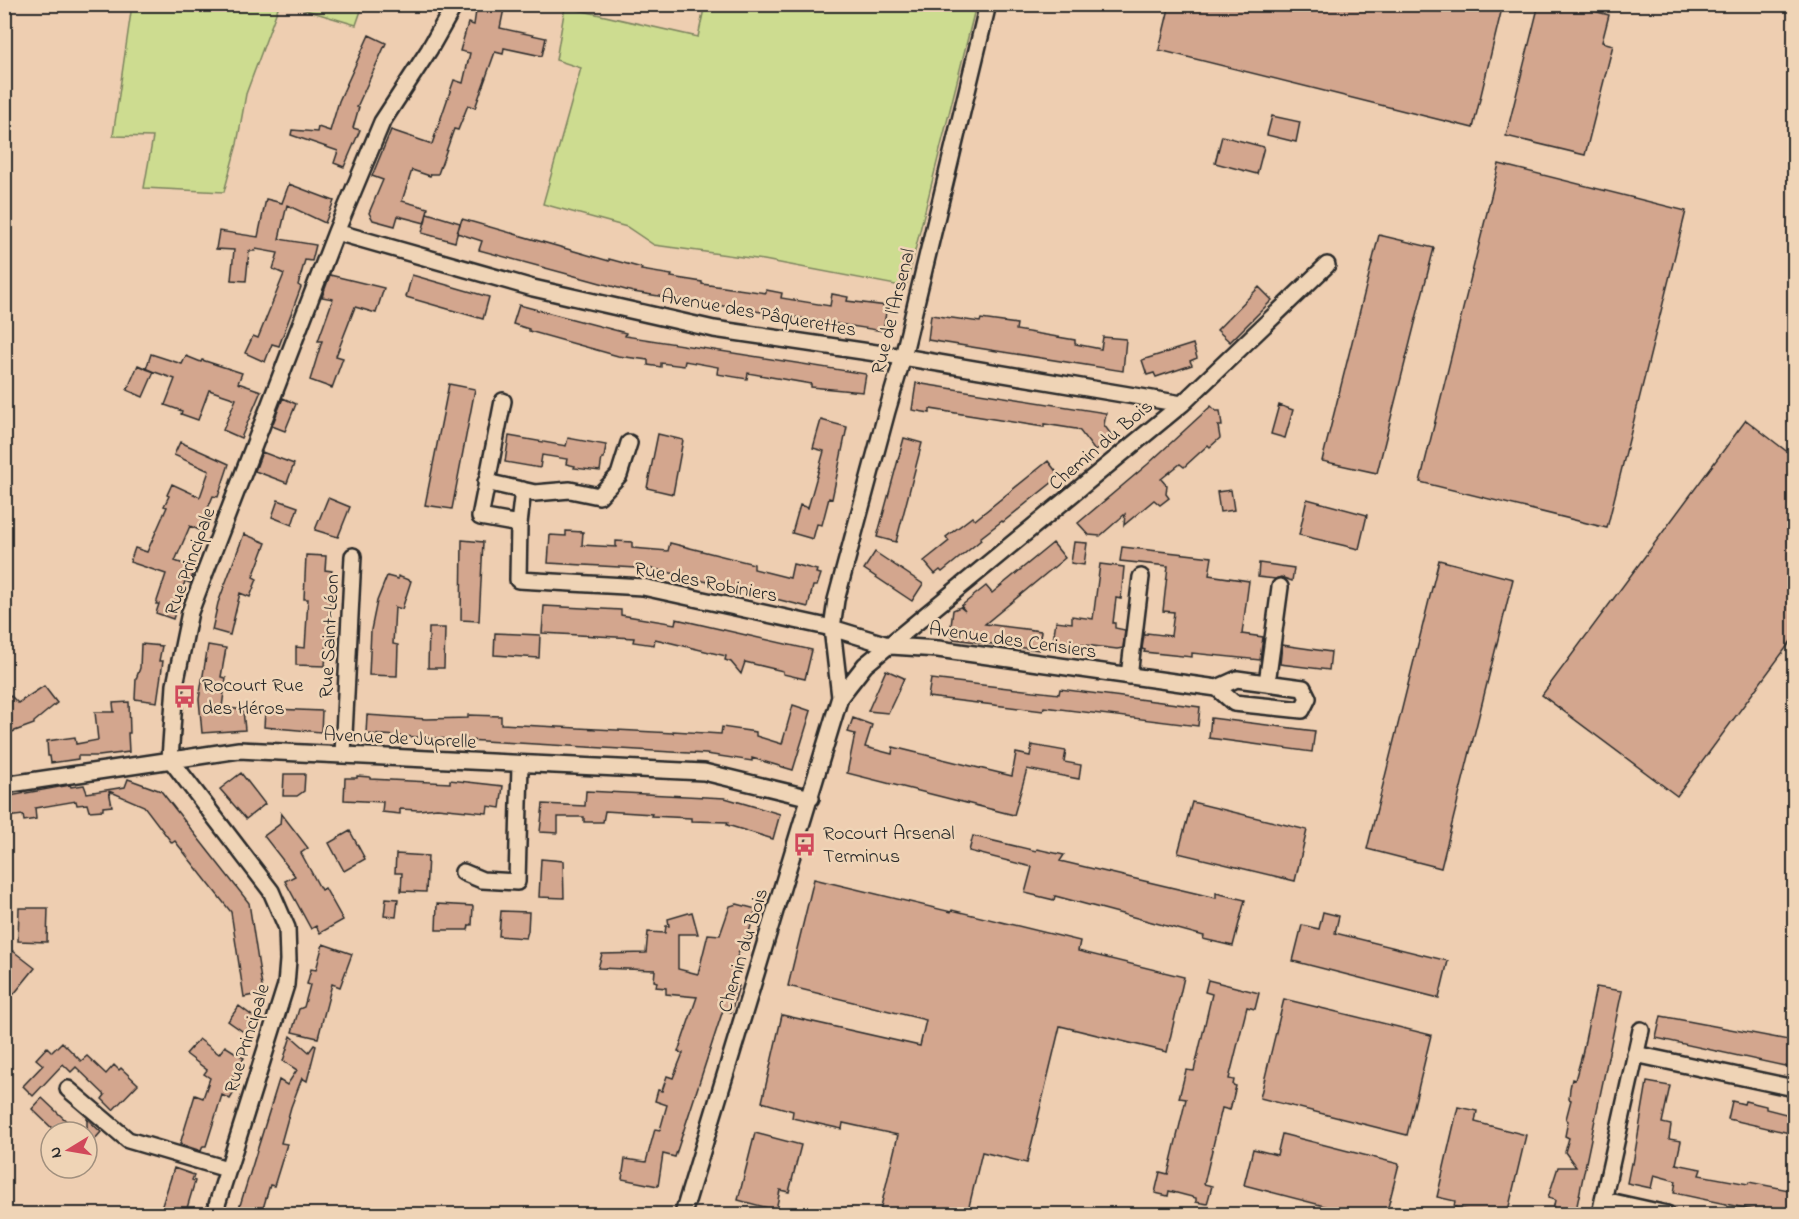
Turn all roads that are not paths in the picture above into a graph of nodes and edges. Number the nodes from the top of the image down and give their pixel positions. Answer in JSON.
{"nodes":[{"id":1,"x":455,"y":4,"type":"edge"},
{"id":2,"x":988,"y":4,"type":"edge"},
{"id":3,"x":336,"y":232,"type":"junction"},
{"id":4,"x":1327,"y":265,"type":"dead end"},
{"id":5,"x":903,"y":357,"type":"junction"},
{"id":6,"x":502,"y":401,"type":"dead end"},
{"id":7,"x":1182,"y":404,"type":"junction"},
{"id":8,"x":629,"y":443,"type":"dead end"},
{"id":9,"x":486,"y":482,"type":"junction"},
{"id":10,"x":522,"y":490,"type":"junction"},
{"id":11,"x":519,"y":524,"type":"junction"},
{"id":12,"x":353,"y":556,"type":"dead end"},
{"id":13,"x":1141,"y":577,"type":"dead end"},
{"id":14,"x":1280,"y":587,"type":"dead end"},
{"id":15,"x":832,"y":628,"type":"junction"},
{"id":16,"x":891,"y":646,"type":"junction"},
{"id":17,"x":1129,"y":676,"type":"junction"},
{"id":18,"x":1267,"y":683,"type":"junction"},
{"id":19,"x":1217,"y":688,"type":"junction"},
{"id":20,"x":840,"y":697,"type":"junction"},
{"id":21,"x":343,"y":754,"type":"junction"},
{"id":22,"x":170,"y":759,"type":"junction"},
{"id":23,"x":520,"y":764,"type":"junction"},
{"id":24,"x":4,"y":785,"type":"edge"},
{"id":25,"x":811,"y":798,"type":"junction"},
{"id":26,"x":462,"y":872,"type":"dead end"},
{"id":27,"x":1641,"y":1030,"type":"dead end"},
{"id":28,"x":1635,"y":1054,"type":"junction"},
{"id":29,"x":68,"y":1089,"type":"dead end"},
{"id":30,"x":1794,"y":1089,"type":"edge"},
{"id":31,"x":227,"y":1169,"type":"junction"},
{"id":32,"x":1602,"y":1207,"type":"edge"},
{"id":33,"x":214,"y":1215,"type":"edge"},
{"id":34,"x":683,"y":1215,"type":"edge"},
{"id":35,"x":1667,"y":1215,"type":"edge"}],
"edges":[{"from":1,"to":3,"type":"street","name":"Rue Principale"},
{"from":2,"to":5,"type":"street","name":"Rue de l'Arsenal"},
{"from":3,"to":5,"type":"street","name":"Avenue des Pâquerettes"},
{"from":3,"to":22,"type":"street","name":"Rue Principale"},
{"from":4,"to":7,"type":"street","name":"Chemin du Bois"},
{"from":5,"to":7,"type":"street","name":"Avenue des Pâquerettes"},
{"from":5,"to":15,"type":"street","name":"Rue de l'Arsenal"},
{"from":6,"to":9,"type":"street"},
{"from":7,"to":16,"type":"street","name":"Chemin du Bois"},
{"from":8,"to":10,"type":"street"},
{"from":9,"to":10,"type":"street"},
{"from":9,"to":11,"type":"street"},
{"from":10,"to":11,"type":"street","name":"Rue des Robiniers"},
{"from":11,"to":15,"type":"street","name":"Rue des Robiniers"},
{"from":12,"to":21,"type":"street","name":"Rue Saint-Léon"},
{"from":13,"to":17,"type":"street"},
{"from":14,"to":18,"type":"street"},
{"from":15,"to":16,"type":"street"},
{"from":15,"to":20,"type":"street","name":"Chemin du Bois"},
{"from":16,"to":17,"type":"street","name":"Avenue des Cerisiers"},
{"from":16,"to":20,"type":"street","name":"Chemin du Bois"},
{"from":17,"to":19,"type":"street","name":"Avenue des Cerisiers"},
{"from":18,"to":19,"type":"street","name":"Avenue des Cerisiers"},
{"from":18,"to":19,"type":"street","name":"Avenue des Cerisiers"},
{"from":20,"to":25,"type":"street","name":"Chemin du Bois"},
{"from":21,"to":22,"type":"street","name":"Avenue de Juprelle"},
{"from":21,"to":23,"type":"street","name":"Avenue de Juprelle"},
{"from":22,"to":24,"type":"street","name":"Avenue de Juprelle"},
{"from":22,"to":31,"type":"street","name":"Rue Principale"},
{"from":23,"to":25,"type":"street","name":"Avenue de Juprelle"},
{"from":23,"to":26,"type":"street"},
{"from":25,"to":34,"type":"street","name":"Chemin du Bois"},
{"from":27,"to":28,"type":"street"},
{"from":28,"to":30,"type":"street"},
{"from":28,"to":32,"type":"street"},
{"from":29,"to":31,"type":"street"},
{"from":31,"to":33,"type":"street","name":"Rue Principale"},
{"from":32,"to":35,"type":"street"}]}
